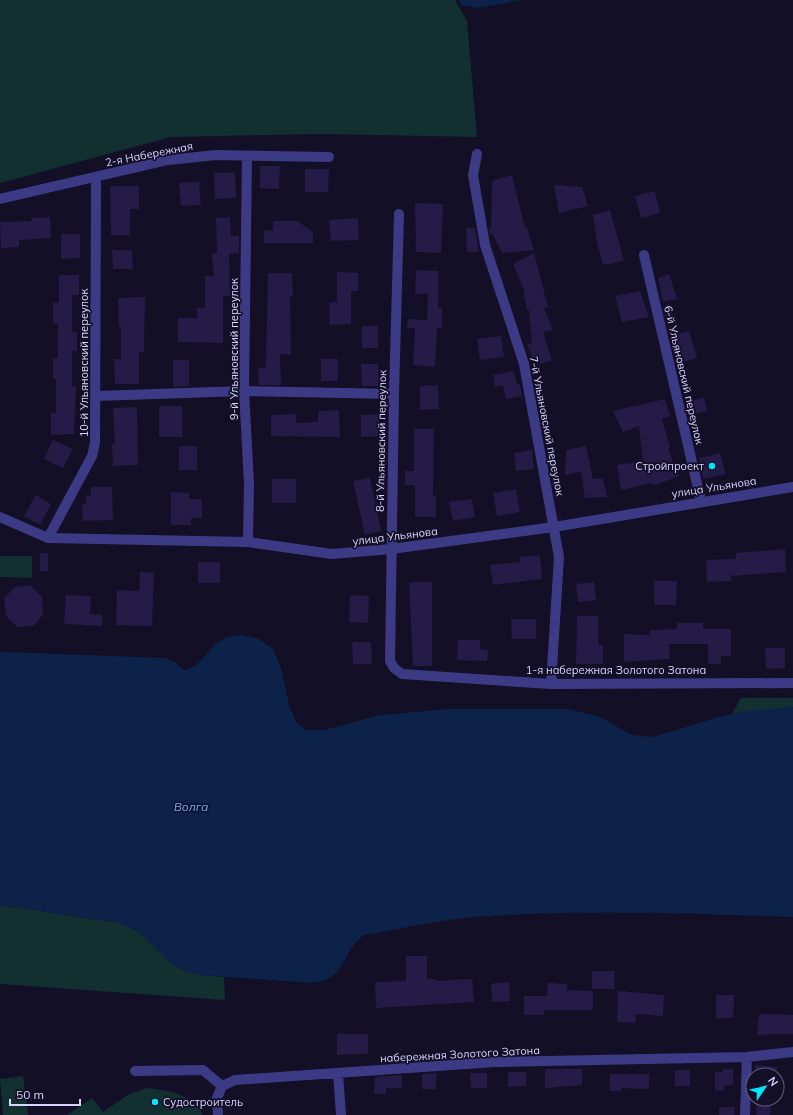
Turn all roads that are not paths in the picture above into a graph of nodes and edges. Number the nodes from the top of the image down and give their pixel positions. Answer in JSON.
{"nodes":[{"id":1,"x":478,"y":154,"type":"dead end"},
{"id":2,"x":248,"y":156,"type":"junction"},
{"id":3,"x":329,"y":157,"type":"dead end"},
{"id":4,"x":96,"y":177,"type":"junction"},
{"id":5,"x":0,"y":199,"type":"edge"},
{"id":6,"x":399,"y":214,"type":"dead end"},
{"id":7,"x":644,"y":255,"type":"dead end"},
{"id":8,"x":244,"y":391,"type":"junction"},
{"id":9,"x":394,"y":394,"type":"junction"},
{"id":10,"x":96,"y":396,"type":"junction"},
{"id":11,"x":793,"y":487,"type":"edge"},
{"id":12,"x":701,"y":501,"type":"junction"},
{"id":13,"x":0,"y":517,"type":"edge"},
{"id":14,"x":554,"y":527,"type":"junction"},
{"id":15,"x":48,"y":538,"type":"junction"},
{"id":16,"x":248,"y":542,"type":"junction"},
{"id":17,"x":391,"y":549,"type":"junction"},
{"id":18,"x":394,"y":668,"type":"joint"},
{"id":19,"x":793,"y":683,"type":"edge"},
{"id":20,"x":551,"y":684,"type":"junction"},
{"id":21,"x":793,"y":1052,"type":"edge"},
{"id":22,"x":747,"y":1057,"type":"junction"},
{"id":23,"x":135,"y":1071,"type":"dead end"},
{"id":24,"x":338,"y":1073,"type":"junction"},
{"id":25,"x":222,"y":1086,"type":"junction"},
{"id":26,"x":218,"y":1115,"type":"edge"},
{"id":27,"x":341,"y":1115,"type":"edge"},
{"id":28,"x":745,"y":1115,"type":"edge"}],
"edges":[{"from":1,"to":14,"type":"street","name":"7-й Ульяновский переулок"},
{"from":2,"to":3,"type":"street","name":"2-я Набережная"},
{"from":2,"to":4,"type":"street","name":"2-я Набережная"},
{"from":2,"to":8,"type":"street","name":"9-й Ульяновский переулок"},
{"from":4,"to":5,"type":"street","name":"2-я Набережная"},
{"from":4,"to":10,"type":"street","name":"10-й Ульяновский переулок"},
{"from":6,"to":9,"type":"street","name":"8-й Ульяновский переулок"},
{"from":7,"to":12,"type":"street","name":"6-й Ульяновский переулок"},
{"from":8,"to":9,"type":"street"},
{"from":8,"to":10,"type":"street"},
{"from":8,"to":16,"type":"street","name":"9-й Ульяновский переулок"},
{"from":9,"to":17,"type":"street","name":"8-й Ульяновский переулок"},
{"from":10,"to":15,"type":"street","name":"10-й Ульяновский переулок"},
{"from":11,"to":12,"type":"street","name":"улица Ульянова"},
{"from":12,"to":14,"type":"street","name":"улица Ульянова"},
{"from":13,"to":15,"type":"street","name":"улица Ульянова"},
{"from":14,"to":17,"type":"street","name":"улица Ульянова"},
{"from":14,"to":20,"type":"street","name":"7-й Ульяновский переулок"},
{"from":15,"to":16,"type":"street","name":"улица Ульянова"},
{"from":16,"to":17,"type":"street","name":"улица Ульянова"},
{"from":17,"to":18,"type":"street","name":"8-й Ульяновский переулок"},
{"from":18,"to":20,"type":"street","name":"1-я набережная Золотого Затона"},
{"from":19,"to":20,"type":"street","name":"1-я набережная Золотого Затона"},
{"from":21,"to":22,"type":"street","name":"набережная Золотого Затона"},
{"from":22,"to":24,"type":"street","name":"набережная Золотого Затона"},
{"from":22,"to":28,"type":"street"},
{"from":23,"to":25,"type":"street"},
{"from":24,"to":25,"type":"street","name":"набережная Золотого Затона"},
{"from":24,"to":27,"type":"street"},
{"from":25,"to":26,"type":"street"}]}
